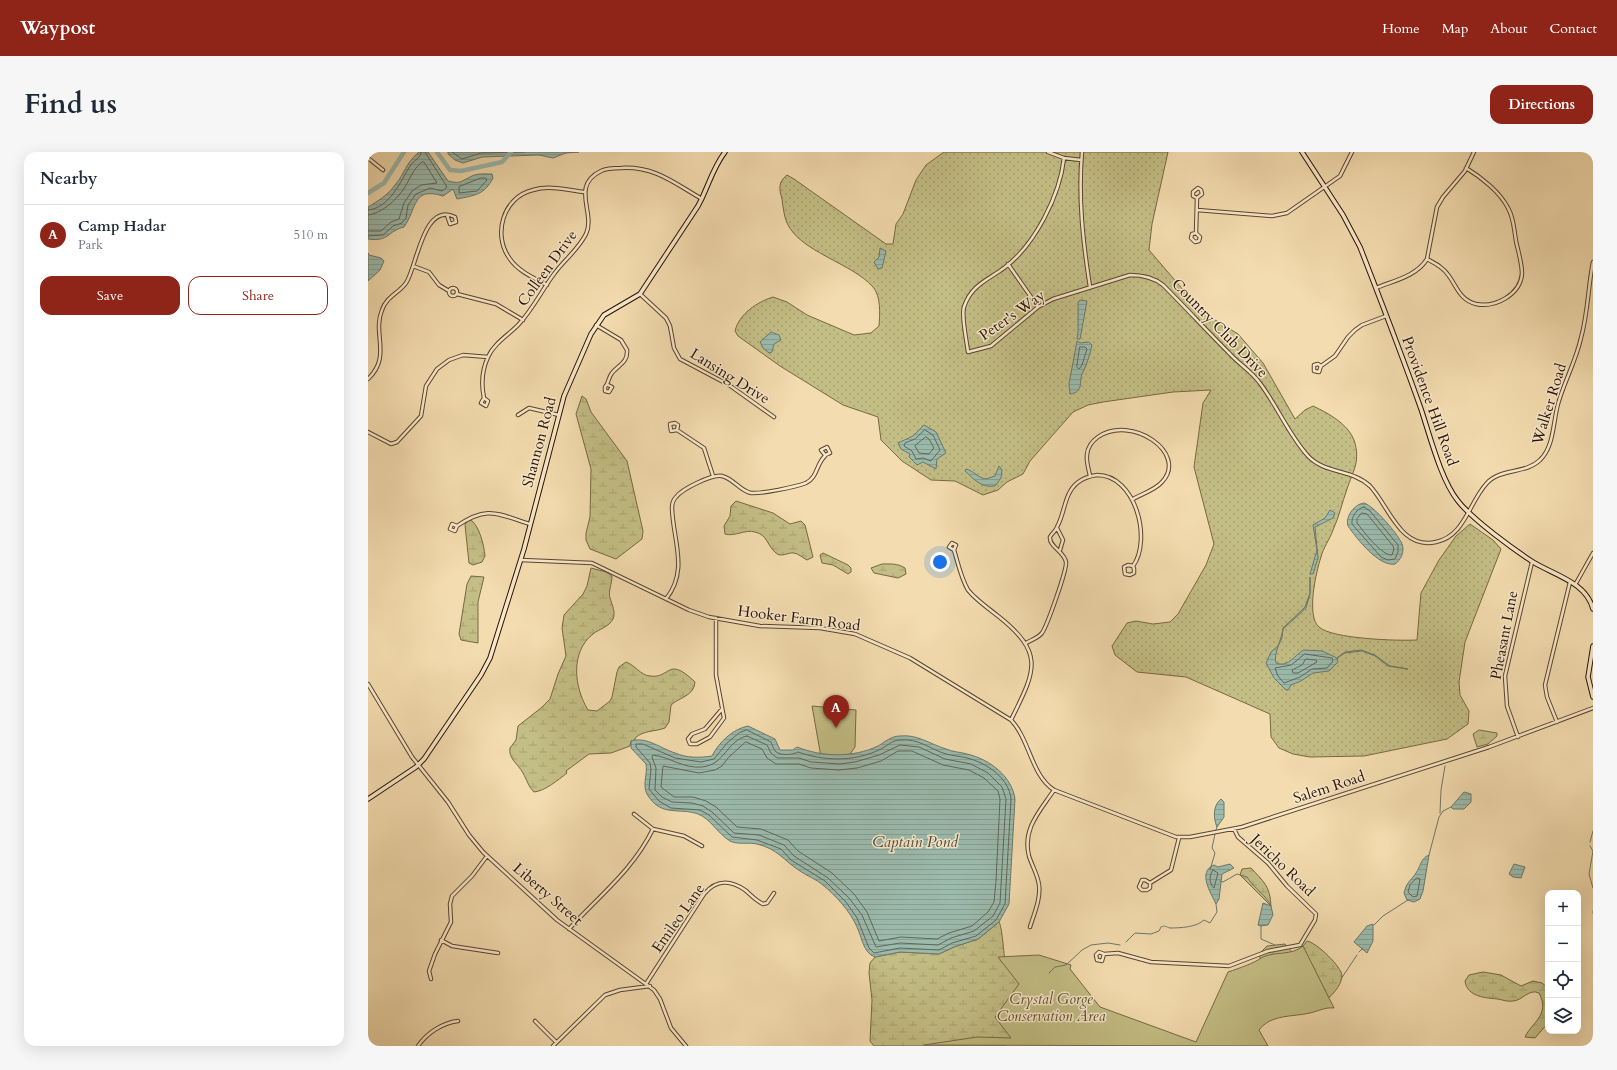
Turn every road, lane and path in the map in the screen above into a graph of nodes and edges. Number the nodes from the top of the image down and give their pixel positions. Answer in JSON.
{"nodes":[{"id":1,"x":726,"y":152,"type":"edge"},
{"id":2,"x":1048,"y":152,"type":"edge"},
{"id":3,"x":1082,"y":152,"type":"edge"},
{"id":4,"x":1302,"y":152,"type":"edge"},
{"id":5,"x":1352,"y":152,"type":"edge"},
{"id":6,"x":1474,"y":152,"type":"edge"},
{"id":7,"x":368,"y":158,"type":"edge"},
{"id":8,"x":1064,"y":158,"type":"junction"},
{"id":9,"x":1081,"y":160,"type":"junction"},
{"id":10,"x":1466,"y":168,"type":"junction"},
{"id":11,"x":383,"y":170,"type":"dead end"},
{"id":12,"x":1325,"y":187,"type":"junction"},
{"id":13,"x":584,"y":192,"type":"junction"},
{"id":14,"x":1197,"y":198,"type":"dead end"},
{"id":15,"x":702,"y":199,"type":"junction"},
{"id":16,"x":1196,"y":210,"type":"junction"},
{"id":17,"x":447,"y":216,"type":"dead end"},
{"id":18,"x":1196,"y":233,"type":"dead end"},
{"id":19,"x":1428,"y":259,"type":"junction"},
{"id":20,"x":1593,"y":262,"type":"edge"},
{"id":21,"x":1008,"y":264,"type":"junction"},
{"id":22,"x":413,"y":266,"type":"junction"},
{"id":23,"x":547,"y":286,"type":"junction"},
{"id":24,"x":1090,"y":287,"type":"junction"},
{"id":25,"x":1376,"y":288,"type":"junction"},
{"id":26,"x":449,"y":291,"type":"junction"},
{"id":27,"x":457,"y":294,"type":"junction"},
{"id":28,"x":640,"y":294,"type":"junction"},
{"id":29,"x":1038,"y":307,"type":"junction"},
{"id":30,"x":1386,"y":316,"type":"junction"},
{"id":31,"x":523,"y":320,"type":"junction"},
{"id":32,"x":596,"y":325,"type":"junction"},
{"id":33,"x":488,"y":357,"type":"junction"},
{"id":34,"x":1321,"y":366,"type":"dead end"},
{"id":35,"x":368,"y":379,"type":"edge"},
{"id":36,"x":608,"y":385,"type":"dead end"},
{"id":37,"x":484,"y":398,"type":"dead end"},
{"id":38,"x":518,"y":415,"type":"dead end"},
{"id":39,"x":559,"y":416,"type":"junction"},
{"id":40,"x":774,"y":418,"type":"dead end"},
{"id":41,"x":677,"y":430,"type":"dead end"},
{"id":42,"x":368,"y":432,"type":"edge"},
{"id":43,"x":825,"y":455,"type":"dead end"},
{"id":44,"x":713,"y":476,"type":"junction"},
{"id":45,"x":1090,"y":476,"type":"junction"},
{"id":46,"x":1132,"y":499,"type":"junction"},
{"id":47,"x":1469,"y":513,"type":"junction"},
{"id":48,"x":530,"y":524,"type":"junction"},
{"id":49,"x":457,"y":526,"type":"dead end"},
{"id":50,"x":1057,"y":528,"type":"junction"},
{"id":51,"x":954,"y":550,"type":"dead end"},
{"id":52,"x":1060,"y":550,"type":"junction"},
{"id":53,"x":1593,"y":553,"type":"edge"},
{"id":54,"x":521,"y":560,"type":"junction"},
{"id":55,"x":1532,"y":562,"type":"junction"},
{"id":56,"x":1133,"y":566,"type":"junction"},
{"id":57,"x":1571,"y":581,"type":"junction"},
{"id":58,"x":1575,"y":585,"type":"junction"},
{"id":59,"x":666,"y":599,"type":"junction"},
{"id":60,"x":1593,"y":608,"type":"edge"},
{"id":61,"x":716,"y":618,"type":"junction"},
{"id":62,"x":1026,"y":643,"type":"junction"},
{"id":63,"x":1593,"y":646,"type":"edge"},
{"id":64,"x":368,"y":684,"type":"edge"},
{"id":65,"x":1593,"y":697,"type":"edge"},
{"id":66,"x":1593,"y":708,"type":"edge"},
{"id":67,"x":722,"y":709,"type":"junction"},
{"id":68,"x":1011,"y":720,"type":"junction"},
{"id":69,"x":1557,"y":722,"type":"junction"},
{"id":70,"x":1518,"y":737,"type":"junction"},
{"id":71,"x":418,"y":765,"type":"junction"},
{"id":72,"x":1054,"y":790,"type":"junction"},
{"id":73,"x":368,"y":798,"type":"edge"},
{"id":74,"x":1070,"y":798,"type":"joint"},
{"id":75,"x":634,"y":814,"type":"dead end"},
{"id":76,"x":653,"y":829,"type":"junction"},
{"id":77,"x":1234,"y":829,"type":"junction"},
{"id":78,"x":1179,"y":838,"type":"junction"},
{"id":79,"x":702,"y":846,"type":"dead end"},
{"id":80,"x":488,"y":856,"type":"junction"},
{"id":81,"x":1150,"y":883,"type":"junction"},
{"id":82,"x":774,"y":894,"type":"dead end"},
{"id":83,"x":1030,"y":927,"type":"dead end"},
{"id":84,"x":569,"y":929,"type":"junction"},
{"id":85,"x":441,"y":940,"type":"junction"},
{"id":86,"x":498,"y":953,"type":"dead end"},
{"id":87,"x":1104,"y":954,"type":"dead end"},
{"id":88,"x":431,"y":979,"type":"dead end"},
{"id":89,"x":646,"y":984,"type":"junction"},
{"id":90,"x":650,"y":986,"type":"junction"},
{"id":91,"x":458,"y":1021,"type":"dead end"},
{"id":92,"x":535,"y":1021,"type":"dead end"},
{"id":93,"x":556,"y":1042,"type":"junction"},
{"id":94,"x":418,"y":1046,"type":"edge"},
{"id":95,"x":553,"y":1046,"type":"edge"},
{"id":96,"x":685,"y":1046,"type":"edge"}],
"edges":[{"from":1,"to":15,"type":"street","name":"Shannon Road"},
{"from":2,"to":8,"type":"street"},
{"from":3,"to":9,"type":"street"},
{"from":4,"to":12,"type":"street","name":"Providence Hill Road"},
{"from":5,"to":12,"type":"street"},
{"from":6,"to":10,"type":"street"},
{"from":7,"to":11,"type":"street"},
{"from":8,"to":9,"type":"street"},
{"from":8,"to":21,"type":"street"},
{"from":9,"to":24,"type":"street"},
{"from":10,"to":19,"type":"street"},
{"from":10,"to":19,"type":"street"},
{"from":12,"to":16,"type":"street"},
{"from":12,"to":25,"type":"street","name":"Providence Hill Road"},
{"from":13,"to":15,"type":"street"},
{"from":13,"to":23,"type":"street","name":"Colleen Drive"},
{"from":13,"to":23,"type":"street"},
{"from":14,"to":16,"type":"street"},
{"from":15,"to":28,"type":"street","name":"Shannon Road"},
{"from":16,"to":18,"type":"street"},
{"from":17,"to":22,"type":"street"},
{"from":19,"to":25,"type":"street"},
{"from":20,"to":47,"type":"street","name":"Walker Road"},
{"from":21,"to":29,"type":"street"},
{"from":21,"to":29,"type":"street","name":"Peter's Way"},
{"from":22,"to":26,"type":"street"},
{"from":22,"to":35,"type":"street"},
{"from":23,"to":31,"type":"street","name":"Colleen Drive"},
{"from":24,"to":29,"type":"street","name":"Peter's Way"},
{"from":24,"to":47,"type":"street","name":"Country Club Drive"},
{"from":25,"to":30,"type":"street","name":"Providence Hill Road"},
{"from":26,"to":27,"type":"street"},
{"from":26,"to":27,"type":"street"},
{"from":27,"to":31,"type":"street"},
{"from":28,"to":32,"type":"street","name":"Shannon Road"},
{"from":28,"to":40,"type":"street","name":"Lansing Drive"},
{"from":30,"to":34,"type":"street"},
{"from":30,"to":47,"type":"street","name":"Providence Hill Road"},
{"from":31,"to":33,"type":"street","name":"Colleen Drive"},
{"from":32,"to":36,"type":"street"},
{"from":32,"to":39,"type":"street","name":"Shannon Road"},
{"from":33,"to":37,"type":"street","name":"Colleen Drive"},
{"from":33,"to":42,"type":"street"},
{"from":38,"to":39,"type":"street"},
{"from":39,"to":48,"type":"street","name":"Shannon Road"},
{"from":41,"to":44,"type":"street"},
{"from":43,"to":44,"type":"street"},
{"from":44,"to":59,"type":"street"},
{"from":45,"to":46,"type":"street"},
{"from":45,"to":46,"type":"street"},
{"from":45,"to":50,"type":"street"},
{"from":46,"to":56,"type":"street"},
{"from":47,"to":55,"type":"street","name":"Providence Hill Road"},
{"from":48,"to":49,"type":"street"},
{"from":48,"to":54,"type":"street","name":"Shannon Road"},
{"from":50,"to":52,"type":"street"},
{"from":50,"to":52,"type":"street"},
{"from":51,"to":62,"type":"street"},
{"from":52,"to":62,"type":"street"},
{"from":53,"to":58,"type":"street"},
{"from":54,"to":59,"type":"street","name":"Hooker Farm Road"},
{"from":54,"to":71,"type":"street","name":"Shannon Road"},
{"from":55,"to":57,"type":"street","name":"Providence Hill Road"},
{"from":55,"to":70,"type":"street","name":"Pheasant Lane"},
{"from":56,"to":56,"type":"street"},
{"from":57,"to":58,"type":"street","name":"Providence Hill Road"},
{"from":57,"to":69,"type":"street"},
{"from":58,"to":60,"type":"street","name":"Providence Hill Road"},
{"from":59,"to":61,"type":"street","name":"Hooker Farm Road"},
{"from":61,"to":67,"type":"street"},
{"from":61,"to":68,"type":"street","name":"Hooker Farm Road"},
{"from":62,"to":68,"type":"street"},
{"from":63,"to":65,"type":"street"},
{"from":64,"to":71,"type":"street","name":"Liberty Street"},
{"from":66,"to":69,"type":"street","name":"Salem Road"},
{"from":67,"to":67,"type":"street"},
{"from":68,"to":72,"type":"street","name":"Hooker Farm Road"},
{"from":69,"to":70,"type":"street","name":"Salem Road"},
{"from":70,"to":77,"type":"street","name":"Salem Road"},
{"from":71,"to":73,"type":"street","name":"Shannon Road"},
{"from":71,"to":80,"type":"street","name":"Liberty Street"},
{"from":72,"to":74,"type":"street","name":"Hooker Farm Road"},
{"from":72,"to":83,"type":"street"},
{"from":74,"to":78,"type":"street","name":"Salem Road"},
{"from":75,"to":76,"type":"street"},
{"from":76,"to":79,"type":"street"},
{"from":76,"to":84,"type":"street"},
{"from":77,"to":78,"type":"street","name":"Salem Road"},
{"from":77,"to":87,"type":"street","name":"Jericho Road"},
{"from":78,"to":81,"type":"street"},
{"from":80,"to":84,"type":"street","name":"Liberty Street"},
{"from":80,"to":85,"type":"street"},
{"from":81,"to":81,"type":"street"},
{"from":82,"to":89,"type":"street","name":"Emileo Lane"},
{"from":84,"to":89,"type":"street","name":"Liberty Street"},
{"from":85,"to":86,"type":"street"},
{"from":85,"to":88,"type":"street"},
{"from":89,"to":90,"type":"street","name":"Liberty Street"},
{"from":90,"to":93,"type":"street"},
{"from":90,"to":96,"type":"street"},
{"from":91,"to":94,"type":"street"},
{"from":92,"to":93,"type":"street"},
{"from":93,"to":95,"type":"street"}]}
